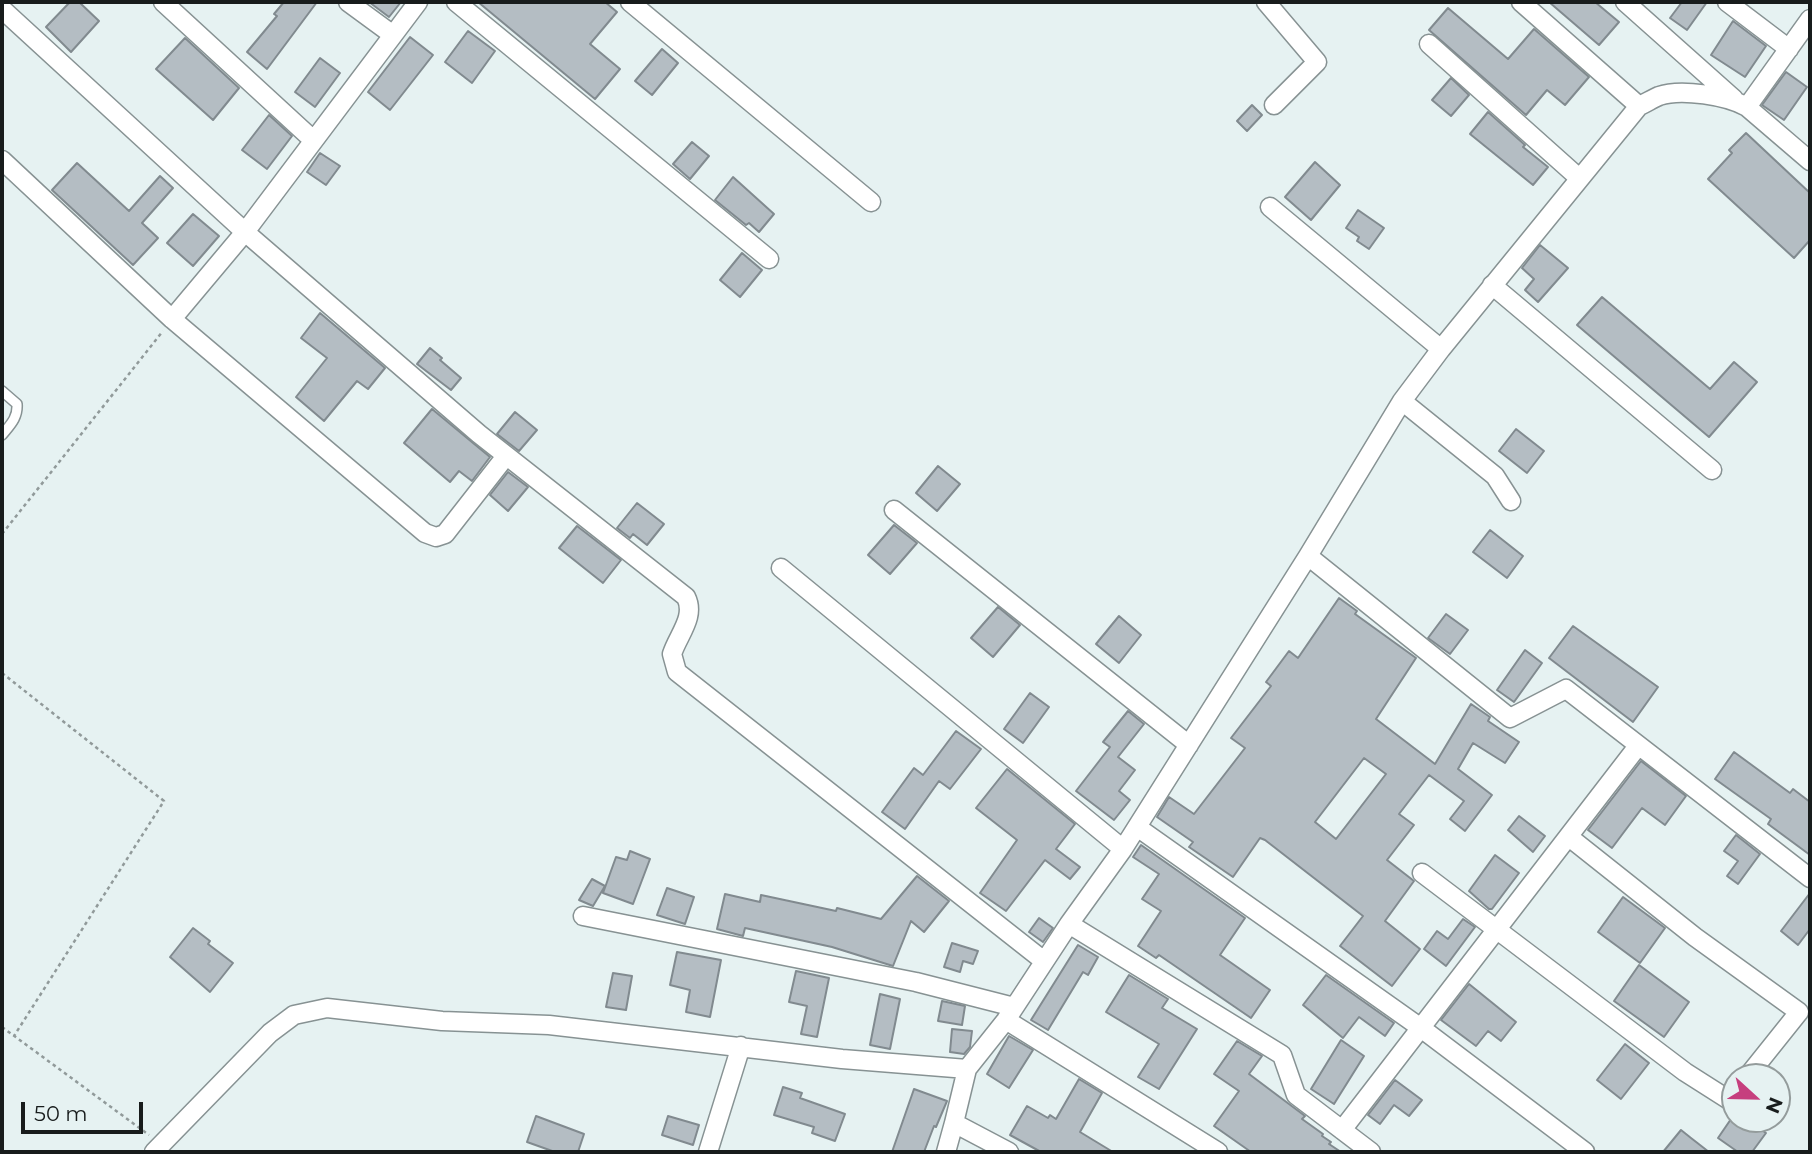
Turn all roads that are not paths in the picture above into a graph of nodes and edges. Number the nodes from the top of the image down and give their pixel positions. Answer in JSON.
{"nodes":[{"id":1,"x":163,"y":2,"type":"edge"},
{"id":2,"x":348,"y":2,"type":"edge"},
{"id":3,"x":418,"y":2,"type":"edge"},
{"id":4,"x":456,"y":2,"type":"edge"},
{"id":5,"x":630,"y":2,"type":"edge"},
{"id":6,"x":1266,"y":2,"type":"edge"},
{"id":7,"x":1521,"y":2,"type":"edge"},
{"id":8,"x":1625,"y":2,"type":"edge"},
{"id":9,"x":1727,"y":2,"type":"edge"},
{"id":10,"x":2,"y":9,"type":"edge"},
{"id":11,"x":1808,"y":25,"type":"edge"},
{"id":12,"x":393,"y":35,"type":"junction"},
{"id":13,"x":1429,"y":44,"type":"dead end"},
{"id":14,"x":1789,"y":49,"type":"junction"},
{"id":15,"x":1741,"y":103,"type":"junction"},
{"id":16,"x":1274,"y":105,"type":"dead end"},
{"id":17,"x":1639,"y":106,"type":"junction"},
{"id":18,"x":312,"y":139,"type":"junction"},
{"id":19,"x":2,"y":160,"type":"edge"},
{"id":20,"x":1810,"y":161,"type":"edge"},
{"id":21,"x":1579,"y":178,"type":"junction"},
{"id":22,"x":871,"y":202,"type":"dead end"},
{"id":23,"x":1270,"y":206,"type":"dead end"},
{"id":24,"x":245,"y":232,"type":"junction"},
{"id":25,"x":769,"y":259,"type":"dead end"},
{"id":26,"x":1492,"y":285,"type":"junction"},
{"id":27,"x":172,"y":319,"type":"junction"},
{"id":28,"x":1441,"y":349,"type":"junction"},
{"id":29,"x":2,"y":391,"type":"edge"},
{"id":30,"x":1402,"y":401,"type":"junction"},
{"id":31,"x":2,"y":435,"type":"edge"},
{"id":32,"x":506,"y":456,"type":"junction"},
{"id":33,"x":1712,"y":471,"type":"dead end"},
{"id":34,"x":1511,"y":501,"type":"dead end"},
{"id":35,"x":894,"y":510,"type":"dead end"},
{"id":36,"x":1308,"y":556,"type":"junction"},
{"id":37,"x":781,"y":568,"type":"dead end"},
{"id":38,"x":1189,"y":745,"type":"junction"},
{"id":39,"x":1637,"y":747,"type":"junction"},
{"id":40,"x":1137,"y":827,"type":"junction"},
{"id":41,"x":1569,"y":837,"type":"junction"},
{"id":42,"x":1124,"y":849,"type":"junction"},
{"id":43,"x":1422,"y":873,"type":"dead end"},
{"id":44,"x":1810,"y":878,"type":"edge"},
{"id":45,"x":583,"y":916,"type":"dead end"},
{"id":46,"x":1069,"y":924,"type":"junction"},
{"id":47,"x":1497,"y":931,"type":"junction"},
{"id":48,"x":1045,"y":961,"type":"junction"},
{"id":49,"x":1010,"y":1013,"type":"junction"},
{"id":50,"x":1420,"y":1028,"type":"junction"},
{"id":51,"x":741,"y":1046,"type":"junction"},
{"id":52,"x":1758,"y":1063,"type":"edge"},
{"id":53,"x":967,"y":1069,"type":"junction"},
{"id":54,"x":1721,"y":1095,"type":"edge"},
{"id":55,"x":954,"y":1124,"type":"junction"},
{"id":56,"x":1342,"y":1130,"type":"junction"},
{"id":57,"x":158,"y":1149,"type":"edge"},
{"id":58,"x":708,"y":1152,"type":"edge"},
{"id":59,"x":946,"y":1152,"type":"edge"},
{"id":60,"x":1009,"y":1152,"type":"edge"},
{"id":61,"x":1217,"y":1152,"type":"edge"},
{"id":62,"x":1371,"y":1152,"type":"edge"},
{"id":63,"x":1585,"y":1152,"type":"edge"}],
"edges":[{"from":1,"to":18,"type":"street"},
{"from":2,"to":12,"type":"street"},
{"from":3,"to":12,"type":"street"},
{"from":4,"to":25,"type":"street"},
{"from":5,"to":22,"type":"street"},
{"from":6,"to":16,"type":"street"},
{"from":7,"to":17,"type":"street"},
{"from":8,"to":15,"type":"street"},
{"from":9,"to":14,"type":"street"},
{"from":10,"to":24,"type":"street"},
{"from":11,"to":14,"type":"street"},
{"from":12,"to":18,"type":"street"},
{"from":13,"to":21,"type":"street"},
{"from":14,"to":15,"type":"street"},
{"from":15,"to":17,"type":"street"},
{"from":15,"to":20,"type":"street"},
{"from":17,"to":21,"type":"street"},
{"from":18,"to":24,"type":"street"},
{"from":19,"to":27,"type":"street"},
{"from":21,"to":26,"type":"street"},
{"from":23,"to":28,"type":"street"},
{"from":24,"to":27,"type":"street"},
{"from":24,"to":32,"type":"street"},
{"from":26,"to":28,"type":"street"},
{"from":26,"to":33,"type":"street"},
{"from":27,"to":32,"type":"street"},
{"from":28,"to":30,"type":"street"},
{"from":29,"to":31,"type":"lane"},
{"from":30,"to":34,"type":"street"},
{"from":30,"to":36,"type":"street"},
{"from":32,"to":48,"type":"street"},
{"from":35,"to":38,"type":"street"},
{"from":36,"to":38,"type":"street"},
{"from":36,"to":39,"type":"street"},
{"from":37,"to":42,"type":"street"},
{"from":38,"to":40,"type":"street"},
{"from":39,"to":41,"type":"street"},
{"from":39,"to":44,"type":"street"},
{"from":40,"to":42,"type":"street"},
{"from":40,"to":50,"type":"street"},
{"from":41,"to":47,"type":"street"},
{"from":41,"to":52,"type":"street"},
{"from":42,"to":46,"type":"street"},
{"from":43,"to":47,"type":"street"},
{"from":45,"to":49,"type":"street"},
{"from":46,"to":48,"type":"street"},
{"from":46,"to":56,"type":"street"},
{"from":47,"to":50,"type":"street"},
{"from":47,"to":54,"type":"street"},
{"from":48,"to":49,"type":"street"},
{"from":49,"to":53,"type":"street"},
{"from":49,"to":61,"type":"street"},
{"from":50,"to":56,"type":"street"},
{"from":50,"to":63,"type":"street"},
{"from":51,"to":53,"type":"street"},
{"from":51,"to":57,"type":"street"},
{"from":51,"to":58,"type":"street"},
{"from":53,"to":55,"type":"street"},
{"from":55,"to":59,"type":"street"},
{"from":55,"to":60,"type":"street"},
{"from":56,"to":62,"type":"street"}]}
